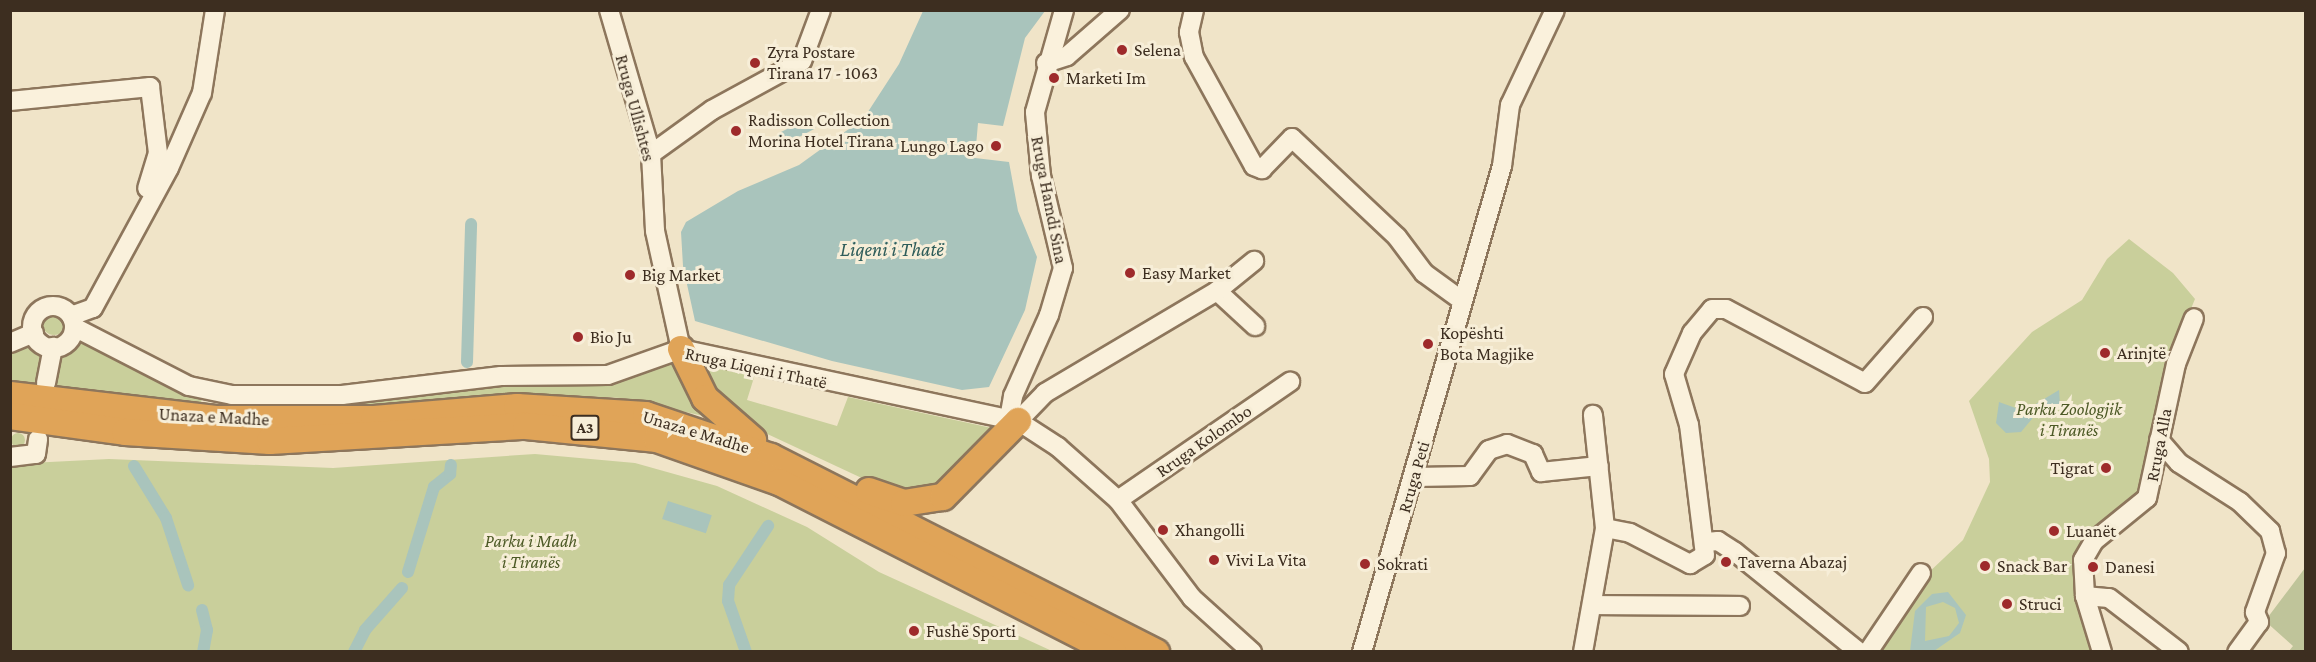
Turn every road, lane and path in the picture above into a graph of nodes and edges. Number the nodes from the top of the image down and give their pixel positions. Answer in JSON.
{"nodes":[{"id":1,"x":214,"y":10,"type":"edge"},
{"id":2,"x":609,"y":10,"type":"edge"},
{"id":3,"x":821,"y":10,"type":"edge"},
{"id":4,"x":1064,"y":10,"type":"edge"},
{"id":5,"x":1120,"y":10,"type":"edge"},
{"id":6,"x":1194,"y":10,"type":"edge"},
{"id":7,"x":1555,"y":10,"type":"edge"},
{"id":8,"x":1046,"y":63,"type":"junction"},
{"id":9,"x":10,"y":101,"type":"edge"},
{"id":10,"x":651,"y":154,"type":"junction"},
{"id":11,"x":138,"y":228,"type":"junction"},
{"id":12,"x":1254,"y":261,"type":"dead end"},
{"id":13,"x":1216,"y":291,"type":"junction"},
{"id":14,"x":1461,"y":300,"type":"junction"},
{"id":15,"x":1923,"y":317,"type":"dead end"},
{"id":16,"x":2194,"y":318,"type":"dead end"},
{"id":17,"x":73,"y":322,"type":"junction"},
{"id":18,"x":1255,"y":326,"type":"dead end"},
{"id":19,"x":34,"y":333,"type":"junction"},
{"id":20,"x":10,"y":343,"type":"edge"},
{"id":21,"x":53,"y":347,"type":"junction"},
{"id":22,"x":681,"y":349,"type":"junction"},
{"id":23,"x":1290,"y":382,"type":"dead end"},
{"id":24,"x":46,"y":383,"type":"dead end"},
{"id":25,"x":10,"y":395,"type":"edge"},
{"id":26,"x":1593,"y":415,"type":"dead end"},
{"id":27,"x":10,"y":416,"type":"edge"},
{"id":28,"x":1013,"y":420,"type":"junction"},
{"id":29,"x":38,"y":439,"type":"dead end"},
{"id":30,"x":2159,"y":440,"type":"junction"},
{"id":31,"x":767,"y":454,"type":"junction"},
{"id":32,"x":10,"y":457,"type":"edge"},
{"id":33,"x":1599,"y":466,"type":"junction"},
{"id":34,"x":1415,"y":477,"type":"junction"},
{"id":35,"x":1118,"y":500,"type":"junction"},
{"id":36,"x":1605,"y":528,"type":"junction"},
{"id":37,"x":1706,"y":542,"type":"junction"},
{"id":38,"x":1921,"y":573,"type":"dead end"},
{"id":39,"x":2085,"y":596,"type":"junction"},
{"id":40,"x":1593,"y":605,"type":"junction"},
{"id":41,"x":1740,"y":606,"type":"dead end"},
{"id":42,"x":1113,"y":651,"type":"edge"},
{"id":43,"x":1156,"y":651,"type":"edge"},
{"id":44,"x":1252,"y":651,"type":"edge"},
{"id":45,"x":1362,"y":651,"type":"edge"},
{"id":46,"x":1583,"y":651,"type":"edge"},
{"id":47,"x":1859,"y":651,"type":"edge"},
{"id":48,"x":1868,"y":651,"type":"edge"},
{"id":49,"x":2102,"y":651,"type":"edge"},
{"id":50,"x":2179,"y":651,"type":"edge"},
{"id":51,"x":2237,"y":651,"type":"edge"}],
"edges":[{"from":1,"to":11,"type":"street"},
{"from":2,"to":10,"type":"street","name":"Rruga Ullishtes"},
{"from":3,"to":10,"type":"street"},
{"from":4,"to":8,"type":"street","name":"Rruga Hamdi Sina"},
{"from":5,"to":8,"type":"street"},
{"from":6,"to":14,"type":"street"},
{"from":7,"to":14,"type":"street","name":"Rruga Peti"},
{"from":8,"to":28,"type":"street","name":"Rruga Hamdi Sina"},
{"from":9,"to":11,"type":"street"},
{"from":10,"to":22,"type":"street","name":"Rruga Ullishtes"},
{"from":11,"to":17,"type":"street"},
{"from":12,"to":13,"type":"street"},
{"from":13,"to":18,"type":"street"},
{"from":13,"to":28,"type":"street"},
{"from":14,"to":34,"type":"street","name":"Rruga Peti"},
{"from":15,"to":37,"type":"street"},
{"from":16,"to":30,"type":"street","name":"Rruga Alla"},
{"from":17,"to":19,"type":"street"},
{"from":17,"to":21,"type":"street"},
{"from":17,"to":22,"type":"street","name":"Rruga Liqeni i Thatë"},
{"from":19,"to":20,"type":"street"},
{"from":19,"to":21,"type":"street"},
{"from":21,"to":24,"type":"street"},
{"from":22,"to":28,"type":"street","name":"Rruga Liqeni i Thatë"},
{"from":22,"to":31,"type":"highway"},
{"from":23,"to":35,"type":"street","name":"Rruga Kolombo"},
{"from":25,"to":31,"type":"highway","name":"Unaza e Madhe","number":"A3"},
{"from":26,"to":33,"type":"street"},
{"from":27,"to":42,"type":"highway","name":"Unaza e Madhe","number":"A3"},
{"from":28,"to":31,"type":"highway"},
{"from":28,"to":35,"type":"street","name":"Rruga Liqeni i Thatë"},
{"from":29,"to":32,"type":"street"},
{"from":30,"to":39,"type":"street","name":"Rruga Alla"},
{"from":30,"to":51,"type":"street"},
{"from":31,"to":43,"type":"highway","name":"Unaza e Madhe","number":"A3"},
{"from":33,"to":34,"type":"street"},
{"from":33,"to":36,"type":"street"},
{"from":34,"to":45,"type":"street","name":"Rruga Peti"},
{"from":35,"to":44,"type":"street","name":"Rruga Liqeni i Thatë"},
{"from":36,"to":37,"type":"street"},
{"from":36,"to":40,"type":"street"},
{"from":37,"to":47,"type":"street"},
{"from":38,"to":48,"type":"street"},
{"from":39,"to":49,"type":"street","name":"Rruga Alla"},
{"from":39,"to":50,"type":"street"},
{"from":40,"to":41,"type":"street"},
{"from":40,"to":46,"type":"street"}]}
